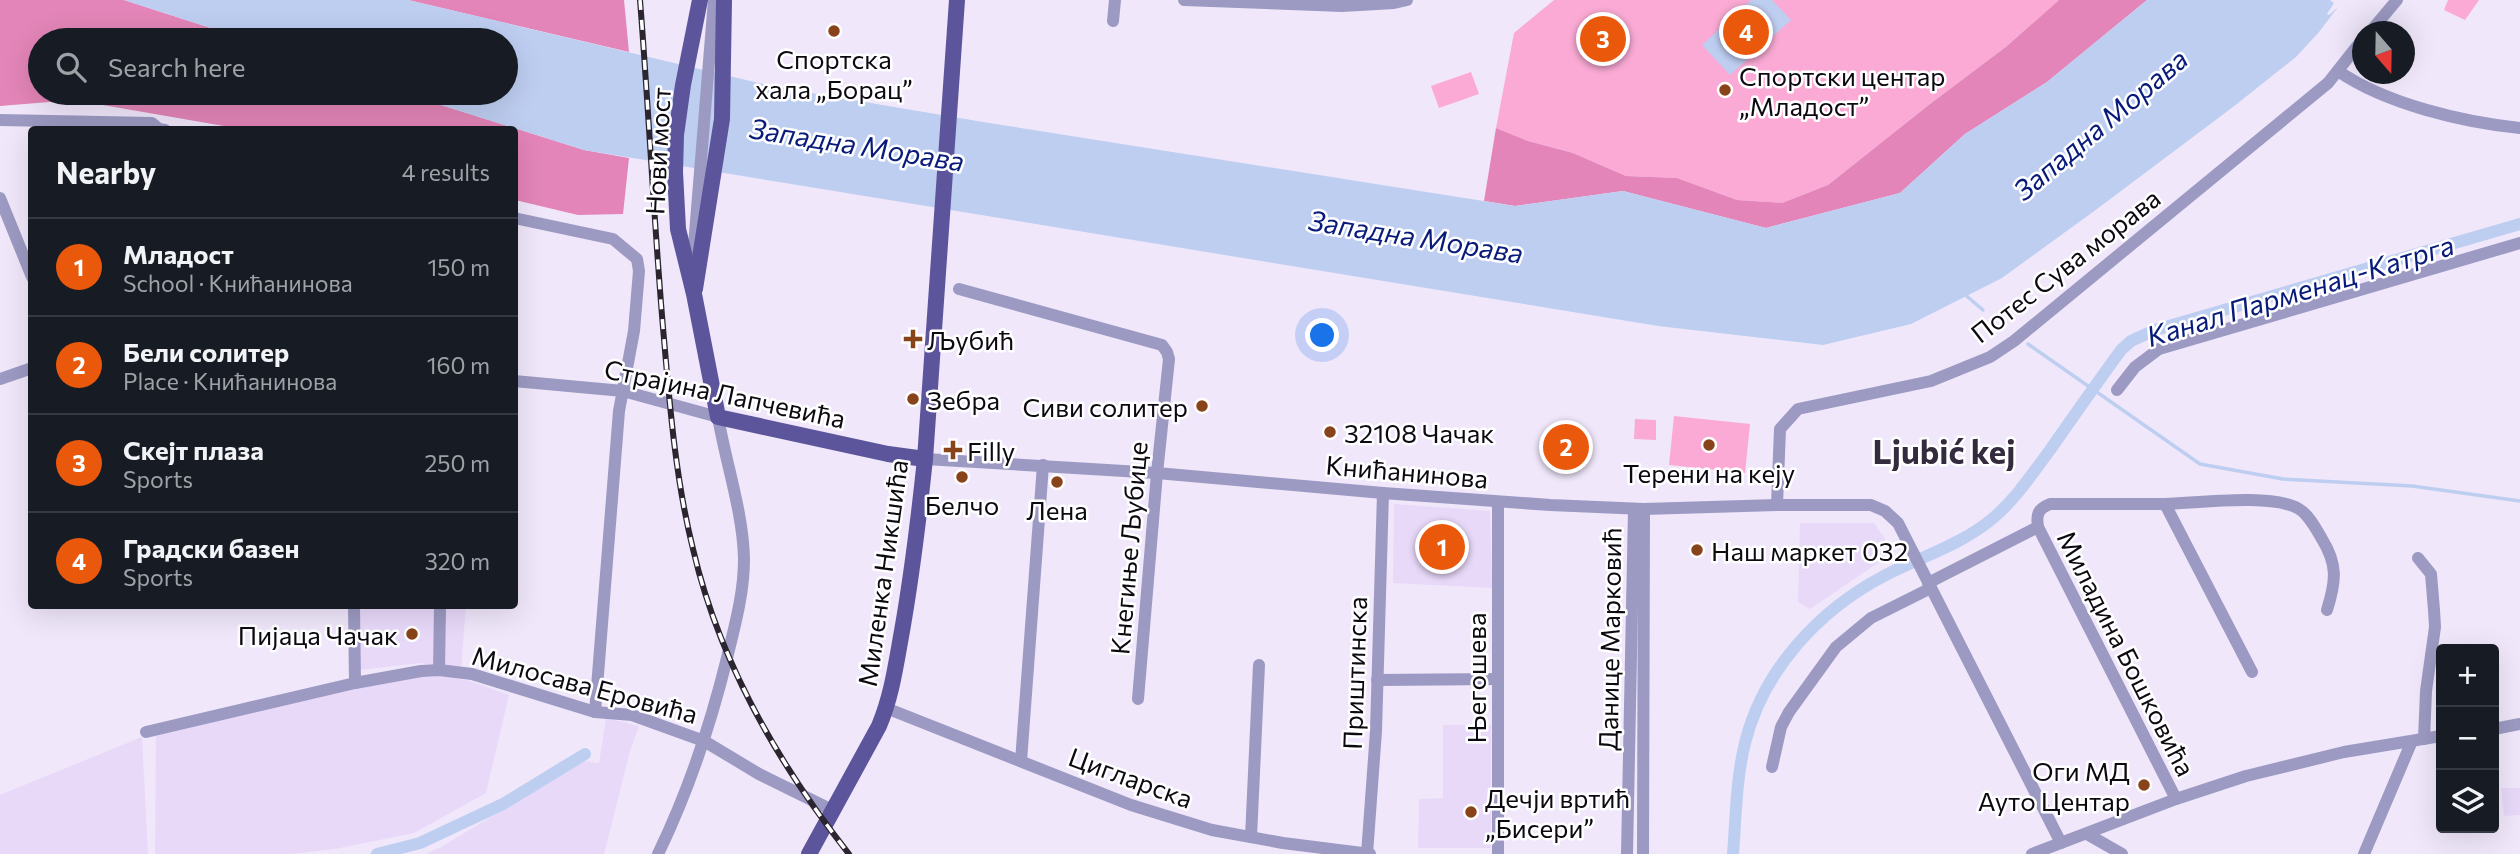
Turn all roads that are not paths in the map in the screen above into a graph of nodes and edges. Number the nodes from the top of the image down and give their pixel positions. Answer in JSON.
{"nodes":[{"id":1,"x":700,"y":0,"type":"edge"},
{"id":2,"x":714,"y":0,"type":"edge"},
{"id":3,"x":724,"y":0,"type":"edge"},
{"id":4,"x":957,"y":0,"type":"edge"},
{"id":5,"x":1115,"y":0,"type":"edge"},
{"id":6,"x":1184,"y":0,"type":"edge"},
{"id":7,"x":1407,"y":0,"type":"edge"},
{"id":8,"x":2396,"y":0,"type":"edge"},
{"id":9,"x":1113,"y":21,"type":"dead end"},
{"id":10,"x":2379,"y":21,"type":"edge"},
{"id":11,"x":2352,"y":53,"type":"edge"},
{"id":12,"x":2338,"y":71,"type":"junction"},
{"id":13,"x":0,"y":120,"type":"edge"},
{"id":14,"x":156,"y":126,"type":"edge"},
{"id":15,"x":2520,"y":128,"type":"edge"},
{"id":16,"x":0,"y":198,"type":"edge"},
{"id":17,"x":518,"y":219,"type":"edge"},
{"id":18,"x":2520,"y":243,"type":"edge"},
{"id":19,"x":693,"y":263,"type":"junction"},
{"id":20,"x":28,"y":267,"type":"edge"},
{"id":21,"x":959,"y":289,"type":"dead end"},
{"id":22,"x":28,"y":369,"type":"edge"},
{"id":23,"x":0,"y":379,"type":"edge"},
{"id":24,"x":518,"y":381,"type":"edge"},
{"id":25,"x":2118,"y":390,"type":"dead end"},
{"id":26,"x":623,"y":391,"type":"junction"},
{"id":27,"x":718,"y":417,"type":"junction"},
{"id":28,"x":925,"y":459,"type":"junction"},
{"id":29,"x":1043,"y":465,"type":"junction"},
{"id":30,"x":1157,"y":473,"type":"junction"},
{"id":31,"x":1383,"y":493,"type":"junction"},
{"id":32,"x":1498,"y":502,"type":"junction"},
{"id":33,"x":2161,"y":504,"type":"junction"},
{"id":34,"x":1777,"y":505,"type":"junction"},
{"id":35,"x":1639,"y":509,"type":"junction"},
{"id":36,"x":2038,"y":527,"type":"junction"},
{"id":37,"x":2418,"y":558,"type":"dead end"},
{"id":38,"x":1930,"y":585,"type":"junction"},
{"id":39,"x":354,"y":609,"type":"edge"},
{"id":40,"x":440,"y":609,"type":"edge"},
{"id":41,"x":2328,"y":610,"type":"dead end"},
{"id":42,"x":1259,"y":666,"type":"dead end"},
{"id":43,"x":439,"y":670,"type":"junction"},
{"id":44,"x":2252,"y":672,"type":"dead end"},
{"id":45,"x":1377,"y":680,"type":"junction"},
{"id":46,"x":1498,"y":680,"type":"junction"},
{"id":47,"x":355,"y":683,"type":"junction"},
{"id":48,"x":1138,"y":699,"type":"dead end"},
{"id":49,"x":886,"y":708,"type":"junction"},
{"id":50,"x":595,"y":712,"type":"junction"},
{"id":51,"x":2520,"y":724,"type":"edge"},
{"id":52,"x":2499,"y":728,"type":"edge"},
{"id":53,"x":146,"y":732,"type":"dead end"},
{"id":54,"x":2436,"y":737,"type":"edge"},
{"id":55,"x":2418,"y":740,"type":"junction"},
{"id":56,"x":704,"y":741,"type":"junction"},
{"id":57,"x":1021,"y":761,"type":"junction"},
{"id":58,"x":1772,"y":767,"type":"dead end"},
{"id":59,"x":2176,"y":799,"type":"junction"},
{"id":60,"x":832,"y":810,"type":"junction"},
{"id":61,"x":2087,"y":834,"type":"junction"},
{"id":62,"x":1251,"y":837,"type":"junction"},
{"id":63,"x":2061,"y":844,"type":"junction"},
{"id":64,"x":2109,"y":851,"type":"edge"},
{"id":65,"x":658,"y":854,"type":"edge"},
{"id":66,"x":809,"y":854,"type":"edge"},
{"id":67,"x":1369,"y":854,"type":"edge"},
{"id":68,"x":1497,"y":854,"type":"edge"},
{"id":69,"x":1627,"y":854,"type":"edge"},
{"id":70,"x":1643,"y":854,"type":"edge"},
{"id":71,"x":2032,"y":854,"type":"edge"},
{"id":72,"x":2122,"y":854,"type":"edge"},
{"id":73,"x":2364,"y":854,"type":"edge"}],
"edges":[{"from":1,"to":19,"type":"main road","name":"Нови мост"},
{"from":2,"to":19,"type":"street"},
{"from":3,"to":19,"type":"main road","name":"Нови мост"},
{"from":4,"to":28,"type":"main road","name":"Миленка Никшића"},
{"from":5,"to":9,"type":"street"},
{"from":6,"to":7,"type":"street"},
{"from":8,"to":10,"type":"street"},
{"from":11,"to":12,"type":"street","name":"Потес Сува морава"},
{"from":12,"to":15,"type":"street"},
{"from":12,"to":34,"type":"street","name":"Потес Сува морава"},
{"from":13,"to":14,"type":"street"},
{"from":16,"to":20,"type":"street"},
{"from":17,"to":26,"type":"street"},
{"from":18,"to":25,"type":"street"},
{"from":19,"to":27,"type":"main road"},
{"from":21,"to":30,"type":"street","name":"Кнегиње Љубице"},
{"from":22,"to":23,"type":"street"},
{"from":24,"to":26,"type":"street","name":"Страјина Лапчевића"},
{"from":26,"to":27,"type":"street","name":"Страјина Лапчевића"},
{"from":26,"to":50,"type":"street"},
{"from":27,"to":28,"type":"main road","name":"Страјина Лапчевића"},
{"from":27,"to":56,"type":"street"},
{"from":28,"to":29,"type":"street","name":"Книћанинова"},
{"from":28,"to":49,"type":"main road","name":"Миленка Никшића"},
{"from":29,"to":30,"type":"street","name":"Книћанинова"},
{"from":29,"to":57,"type":"street"},
{"from":30,"to":31,"type":"street","name":"Книћанинова"},
{"from":30,"to":48,"type":"street","name":"Кнегиње Љубице"},
{"from":31,"to":32,"type":"street","name":"Книћанинова"},
{"from":31,"to":45,"type":"street","name":"Приштинска"},
{"from":32,"to":35,"type":"street","name":"Книћанинова"},
{"from":32,"to":46,"type":"street","name":"Његошева"},
{"from":33,"to":36,"type":"street"},
{"from":33,"to":41,"type":"street"},
{"from":33,"to":44,"type":"street"},
{"from":34,"to":35,"type":"street","name":"Книћанинова"},
{"from":34,"to":38,"type":"street","name":"Книћанинова"},
{"from":35,"to":69,"type":"street","name":"Данице Марковић"},
{"from":35,"to":70,"type":"street","name":"Данице Марковић"},
{"from":36,"to":38,"type":"street"},
{"from":36,"to":59,"type":"street","name":"Миладина Бошковића"},
{"from":37,"to":55,"type":"street"},
{"from":38,"to":58,"type":"street"},
{"from":38,"to":63,"type":"street"},
{"from":39,"to":47,"type":"street"},
{"from":40,"to":43,"type":"street"},
{"from":42,"to":62,"type":"street"},
{"from":43,"to":47,"type":"street","name":"Милосава Еровића"},
{"from":43,"to":50,"type":"street","name":"Милосава Еровића"},
{"from":45,"to":46,"type":"street"},
{"from":45,"to":67,"type":"street","name":"Приштинска"},
{"from":46,"to":68,"type":"street","name":"Његошева"},
{"from":47,"to":53,"type":"street","name":"Милосава Еровића"},
{"from":49,"to":57,"type":"street","name":"Цигларска"},
{"from":49,"to":60,"type":"main road","name":"Миленка Никшића"},
{"from":50,"to":56,"type":"street","name":"Милосава Еровића"},
{"from":51,"to":52,"type":"street"},
{"from":54,"to":55,"type":"street"},
{"from":55,"to":59,"type":"street"},
{"from":55,"to":73,"type":"street"},
{"from":56,"to":60,"type":"street","name":"Милосава Еровића"},
{"from":56,"to":65,"type":"street"},
{"from":57,"to":62,"type":"street","name":"Цигларска"},
{"from":59,"to":61,"type":"street"},
{"from":60,"to":66,"type":"main road","name":"Миленка Никшића"},
{"from":61,"to":63,"type":"street"},
{"from":61,"to":64,"type":"street"},
{"from":62,"to":67,"type":"street","name":"Цигларска"},
{"from":63,"to":71,"type":"street"},
{"from":64,"to":72,"type":"street"}]}
